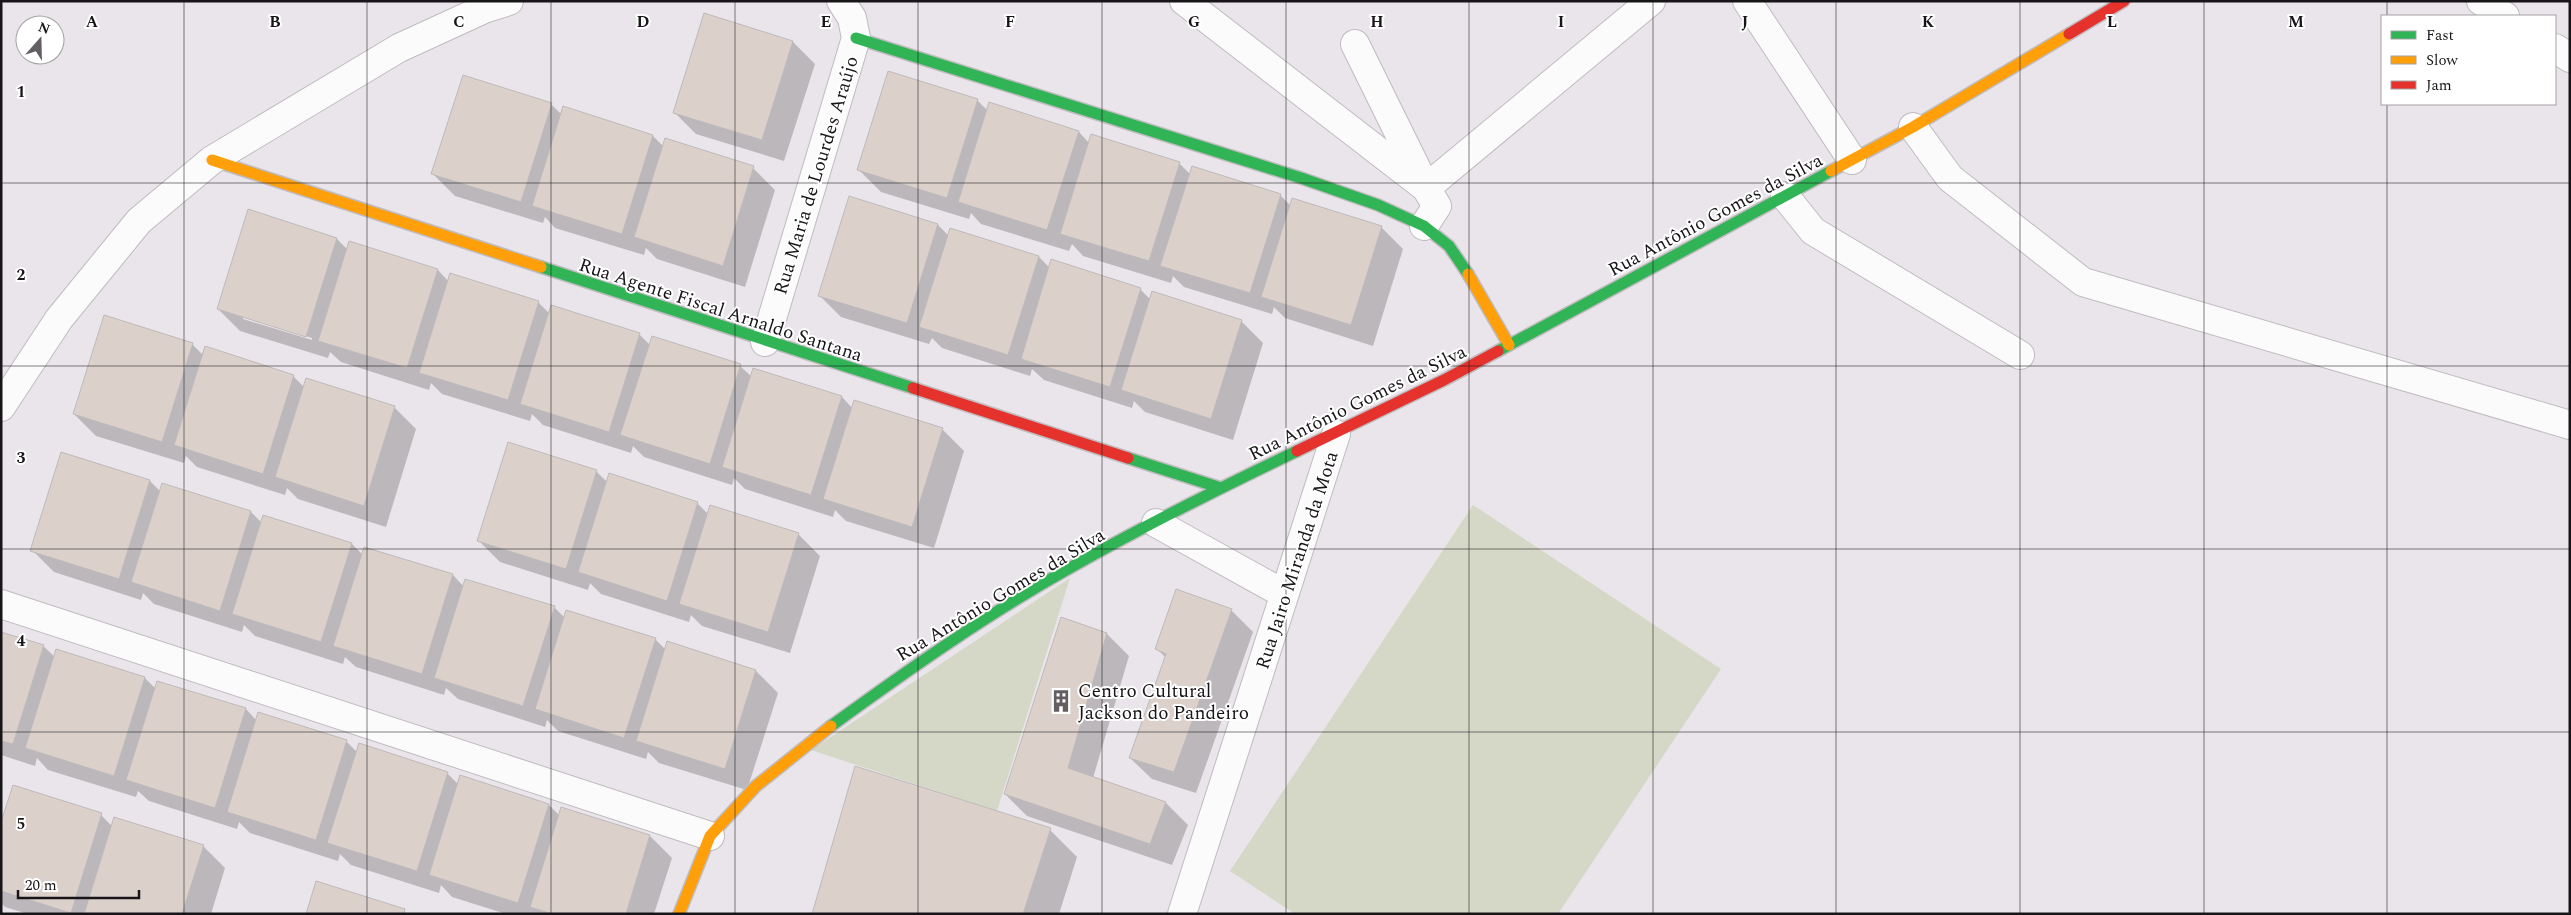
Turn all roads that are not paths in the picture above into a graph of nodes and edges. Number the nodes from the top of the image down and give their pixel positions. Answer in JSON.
{"nodes":[{"id":1,"x":509,"y":1,"type":"edge"},
{"id":2,"x":841,"y":1,"type":"edge"},
{"id":3,"x":1184,"y":1,"type":"edge"},
{"id":4,"x":1651,"y":1,"type":"edge"},
{"id":5,"x":1747,"y":1,"type":"edge"},
{"id":6,"x":2124,"y":1,"type":"edge"},
{"id":7,"x":2481,"y":1,"type":"edge"},
{"id":8,"x":2503,"y":15,"type":"edge"},
{"id":9,"x":856,"y":38,"type":"junction"},
{"id":10,"x":1355,"y":44,"type":"dead end"},
{"id":11,"x":2556,"y":49,"type":"edge"},
{"id":12,"x":2570,"y":58,"type":"edge"},
{"id":13,"x":1913,"y":127,"type":"junction"},
{"id":14,"x":212,"y":160,"type":"junction"},
{"id":15,"x":1852,"y":160,"type":"junction"},
{"id":16,"x":1426,"y":188,"type":"junction"},
{"id":17,"x":1785,"y":196,"type":"junction"},
{"id":18,"x":1424,"y":226,"type":"junction"},
{"id":19,"x":765,"y":342,"type":"junction"},
{"id":20,"x":1509,"y":345,"type":"junction"},
{"id":21,"x":2020,"y":355,"type":"dead end"},
{"id":22,"x":1,"y":407,"type":"edge"},
{"id":23,"x":2570,"y":425,"type":"edge"},
{"id":24,"x":1336,"y":434,"type":"junction"},
{"id":25,"x":1221,"y":488,"type":"junction"},
{"id":26,"x":1156,"y":523,"type":"junction"},
{"id":27,"x":1284,"y":594,"type":"junction"},
{"id":28,"x":1,"y":604,"type":"edge"},
{"id":29,"x":710,"y":836,"type":"junction"},
{"id":30,"x":679,"y":914,"type":"edge"},
{"id":31,"x":1182,"y":914,"type":"edge"}],
"edges":[{"from":1,"to":14,"type":"street"},
{"from":2,"to":9,"type":"street"},
{"from":3,"to":16,"type":"street"},
{"from":4,"to":16,"type":"street"},
{"from":5,"to":15,"type":"street"},
{"from":6,"to":13,"type":"street","name":"Rua Antônio Gomes da Silva"},
{"from":7,"to":8,"type":"street"},
{"from":9,"to":18,"type":"street"},
{"from":9,"to":19,"type":"street","name":"Rua Maria de Lourdes Araújo"},
{"from":10,"to":16,"type":"street"},
{"from":11,"to":12,"type":"street"},
{"from":13,"to":15,"type":"street","name":"Rua Antônio Gomes da Silva"},
{"from":13,"to":23,"type":"street"},
{"from":14,"to":19,"type":"street","name":"Rua Agente Fiscal Arnaldo Santana"},
{"from":14,"to":22,"type":"street"},
{"from":15,"to":17,"type":"street","name":"Rua Antônio Gomes da Silva"},
{"from":16,"to":18,"type":"street"},
{"from":17,"to":20,"type":"street","name":"Rua Antônio Gomes da Silva"},
{"from":17,"to":21,"type":"street"},
{"from":18,"to":20,"type":"street"},
{"from":19,"to":25,"type":"street","name":"Rua Agente Fiscal Arnaldo Santana"},
{"from":20,"to":24,"type":"street","name":"Rua Antônio Gomes da Silva"},
{"from":24,"to":25,"type":"street","name":"Rua Antônio Gomes da Silva"},
{"from":24,"to":27,"type":"street","name":"Rua Jairo Miranda da Mota"},
{"from":25,"to":26,"type":"street","name":"Rua Antônio Gomes da Silva"},
{"from":26,"to":27,"type":"street"},
{"from":26,"to":29,"type":"street","name":"Rua Antônio Gomes da Silva"},
{"from":27,"to":31,"type":"street","name":"Rua Jairo Miranda da Mota"},
{"from":28,"to":29,"type":"street"},
{"from":29,"to":30,"type":"street","name":"Rua Antônio Gomes da Silva"}]}
